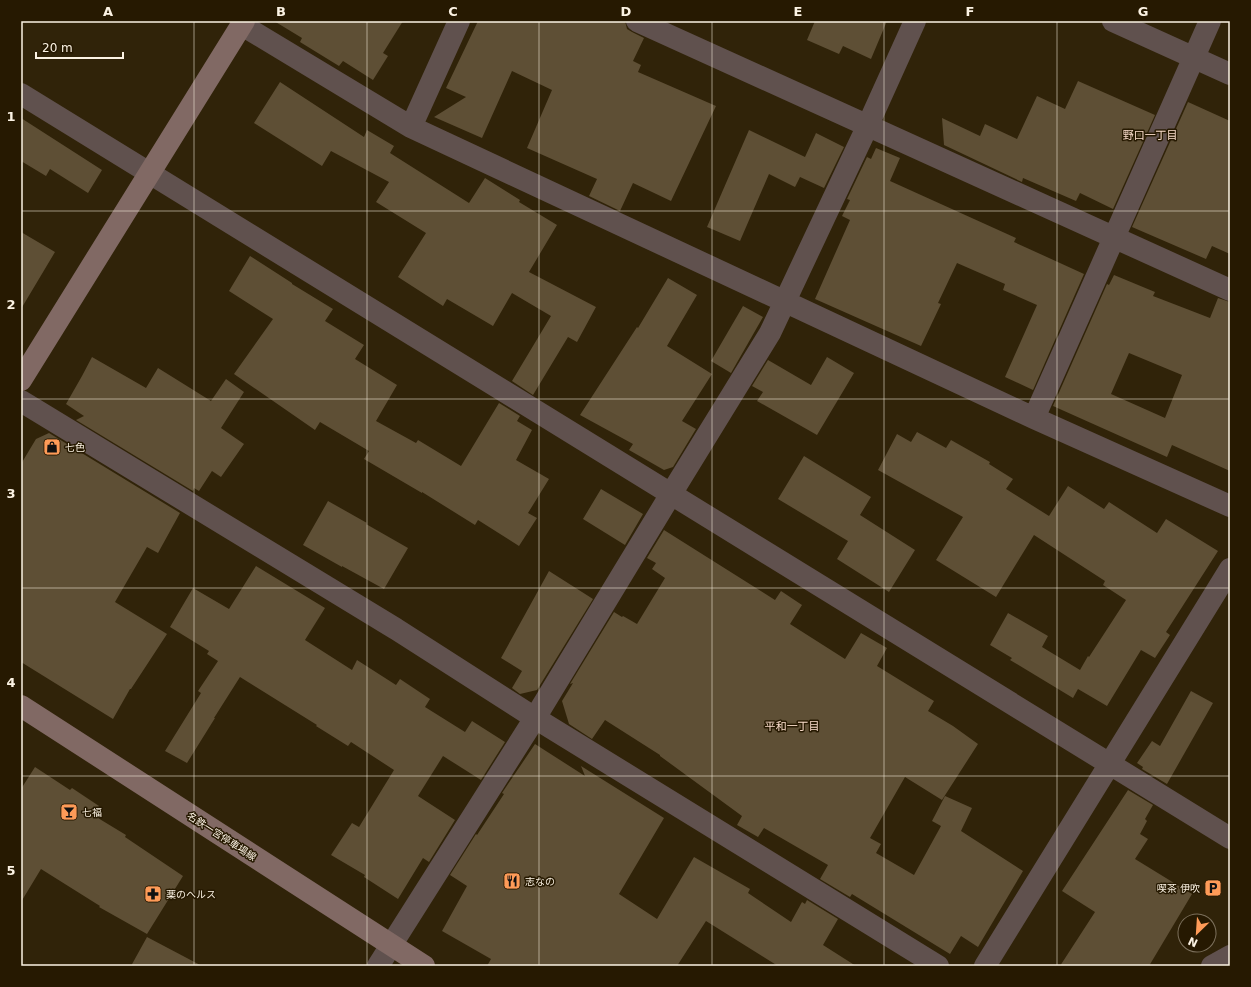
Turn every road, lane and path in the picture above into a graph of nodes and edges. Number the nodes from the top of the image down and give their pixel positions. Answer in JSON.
{"nodes":[{"id":1,"x":459,"y":21,"type":"edge"},
{"id":2,"x":637,"y":21,"type":"edge"},
{"id":3,"x":915,"y":21,"type":"edge"},
{"id":4,"x":1113,"y":21,"type":"edge"},
{"id":5,"x":1210,"y":21,"type":"edge"},
{"id":6,"x":243,"y":23,"type":"edge"},
{"id":7,"x":1194,"y":57,"type":"junction"},
{"id":8,"x":1230,"y":74,"type":"edge"},
{"id":9,"x":21,"y":94,"type":"edge"},
{"id":10,"x":868,"y":125,"type":"junction"},
{"id":11,"x":411,"y":127,"type":"junction"},
{"id":12,"x":149,"y":174,"type":"junction"},
{"id":13,"x":1114,"y":238,"type":"junction"},
{"id":14,"x":1230,"y":290,"type":"edge"},
{"id":15,"x":784,"y":302,"type":"junction"},
{"id":16,"x":21,"y":380,"type":"edge"},
{"id":17,"x":21,"y":401,"type":"edge"},
{"id":18,"x":1034,"y":418,"type":"junction"},
{"id":19,"x":671,"y":494,"type":"junction"},
{"id":20,"x":1230,"y":506,"type":"edge"},
{"id":21,"x":1230,"y":569,"type":"edge"},
{"id":22,"x":21,"y":706,"type":"edge"},
{"id":23,"x":535,"y":718,"type":"junction"},
{"id":24,"x":1109,"y":764,"type":"junction"},
{"id":25,"x":1230,"y":838,"type":"edge"},
{"id":26,"x":391,"y":945,"type":"junction"},
{"id":27,"x":1230,"y":956,"type":"edge"},
{"id":28,"x":378,"y":966,"type":"edge"},
{"id":29,"x":424,"y":966,"type":"edge"},
{"id":30,"x":938,"y":966,"type":"edge"},
{"id":31,"x":985,"y":966,"type":"edge"},
{"id":32,"x":1212,"y":966,"type":"edge"}],
"edges":[{"from":1,"to":11,"type":"street"},
{"from":2,"to":10,"type":"street"},
{"from":3,"to":10,"type":"street"},
{"from":4,"to":7,"type":"street"},
{"from":5,"to":7,"type":"street"},
{"from":6,"to":11,"type":"street"},
{"from":6,"to":12,"type":"main road"},
{"from":7,"to":8,"type":"street"},
{"from":7,"to":13,"type":"street"},
{"from":9,"to":12,"type":"street"},
{"from":10,"to":13,"type":"street"},
{"from":10,"to":15,"type":"street"},
{"from":11,"to":15,"type":"street"},
{"from":12,"to":16,"type":"main road"},
{"from":12,"to":19,"type":"street"},
{"from":13,"to":14,"type":"street"},
{"from":13,"to":18,"type":"street"},
{"from":15,"to":18,"type":"street"},
{"from":15,"to":19,"type":"street"},
{"from":17,"to":23,"type":"street"},
{"from":18,"to":20,"type":"street"},
{"from":19,"to":23,"type":"street"},
{"from":19,"to":24,"type":"street"},
{"from":21,"to":24,"type":"street"},
{"from":22,"to":26,"type":"main road","name":"名鉄一宮停車場線"},
{"from":23,"to":26,"type":"street"},
{"from":23,"to":30,"type":"street"},
{"from":24,"to":25,"type":"street"},
{"from":24,"to":31,"type":"street"},
{"from":26,"to":28,"type":"street"},
{"from":26,"to":29,"type":"main road","name":"名鉄一宮停車場線"},
{"from":27,"to":32,"type":"street"}]}
